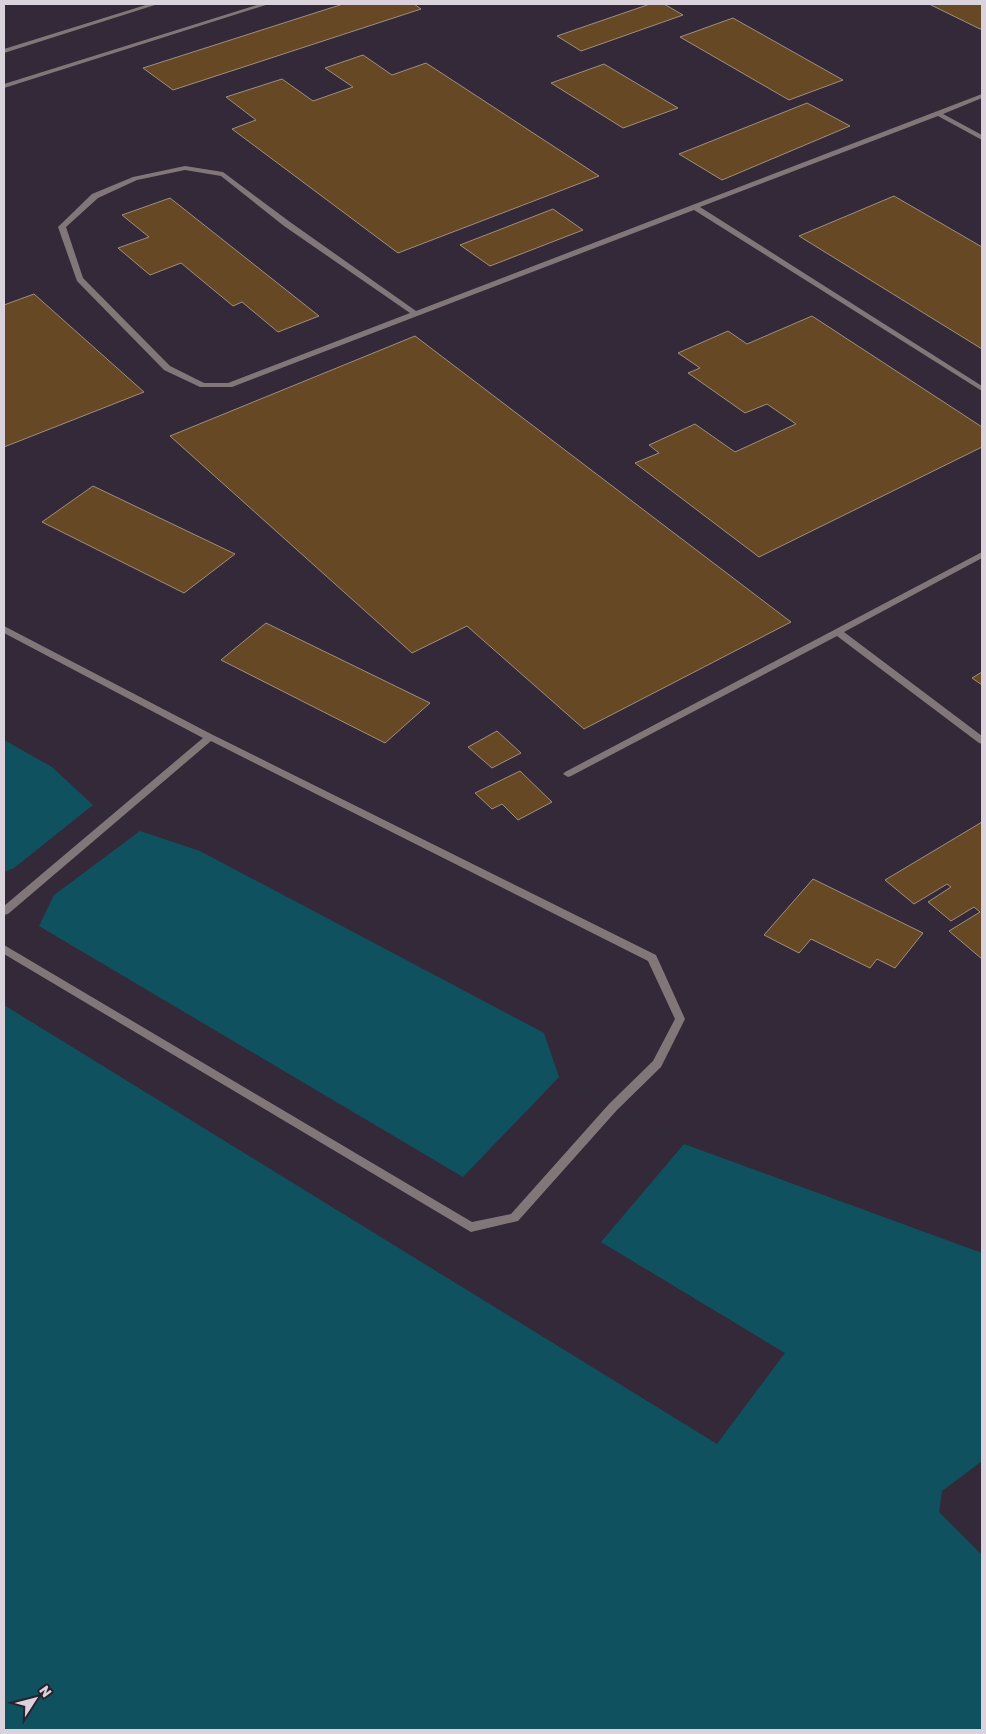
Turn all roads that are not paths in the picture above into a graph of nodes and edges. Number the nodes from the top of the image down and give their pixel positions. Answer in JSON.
{"nodes":[{"id":1,"x":155,"y":4,"type":"edge"},
{"id":2,"x":266,"y":4,"type":"edge"},
{"id":3,"x":4,"y":51,"type":"edge"},
{"id":4,"x":4,"y":86,"type":"edge"},
{"id":5,"x":982,"y":96,"type":"edge"},
{"id":6,"x":938,"y":114,"type":"junction"},
{"id":7,"x":982,"y":138,"type":"edge"},
{"id":8,"x":696,"y":208,"type":"junction"},
{"id":9,"x":416,"y":314,"type":"junction"},
{"id":10,"x":982,"y":389,"type":"edge"},
{"id":11,"x":982,"y":555,"type":"edge"},
{"id":12,"x":4,"y":629,"type":"edge"},
{"id":13,"x":838,"y":632,"type":"junction"},
{"id":14,"x":210,"y":737,"type":"junction"},
{"id":15,"x":982,"y":741,"type":"edge"},
{"id":16,"x":568,"y":774,"type":"dead end"},
{"id":17,"x":4,"y":911,"type":"edge"},
{"id":18,"x":4,"y":949,"type":"edge"}],
"edges":[{"from":1,"to":3,"type":"lane"},
{"from":2,"to":4,"type":"lane"},
{"from":5,"to":6,"type":"lane"},
{"from":6,"to":7,"type":"lane"},
{"from":6,"to":8,"type":"lane"},
{"from":8,"to":9,"type":"lane"},
{"from":8,"to":10,"type":"lane"},
{"from":9,"to":9,"type":"lane"},
{"from":11,"to":13,"type":"lane"},
{"from":12,"to":14,"type":"lane"},
{"from":13,"to":15,"type":"lane"},
{"from":13,"to":16,"type":"lane"},
{"from":14,"to":17,"type":"lane"},
{"from":14,"to":18,"type":"lane"}]}
